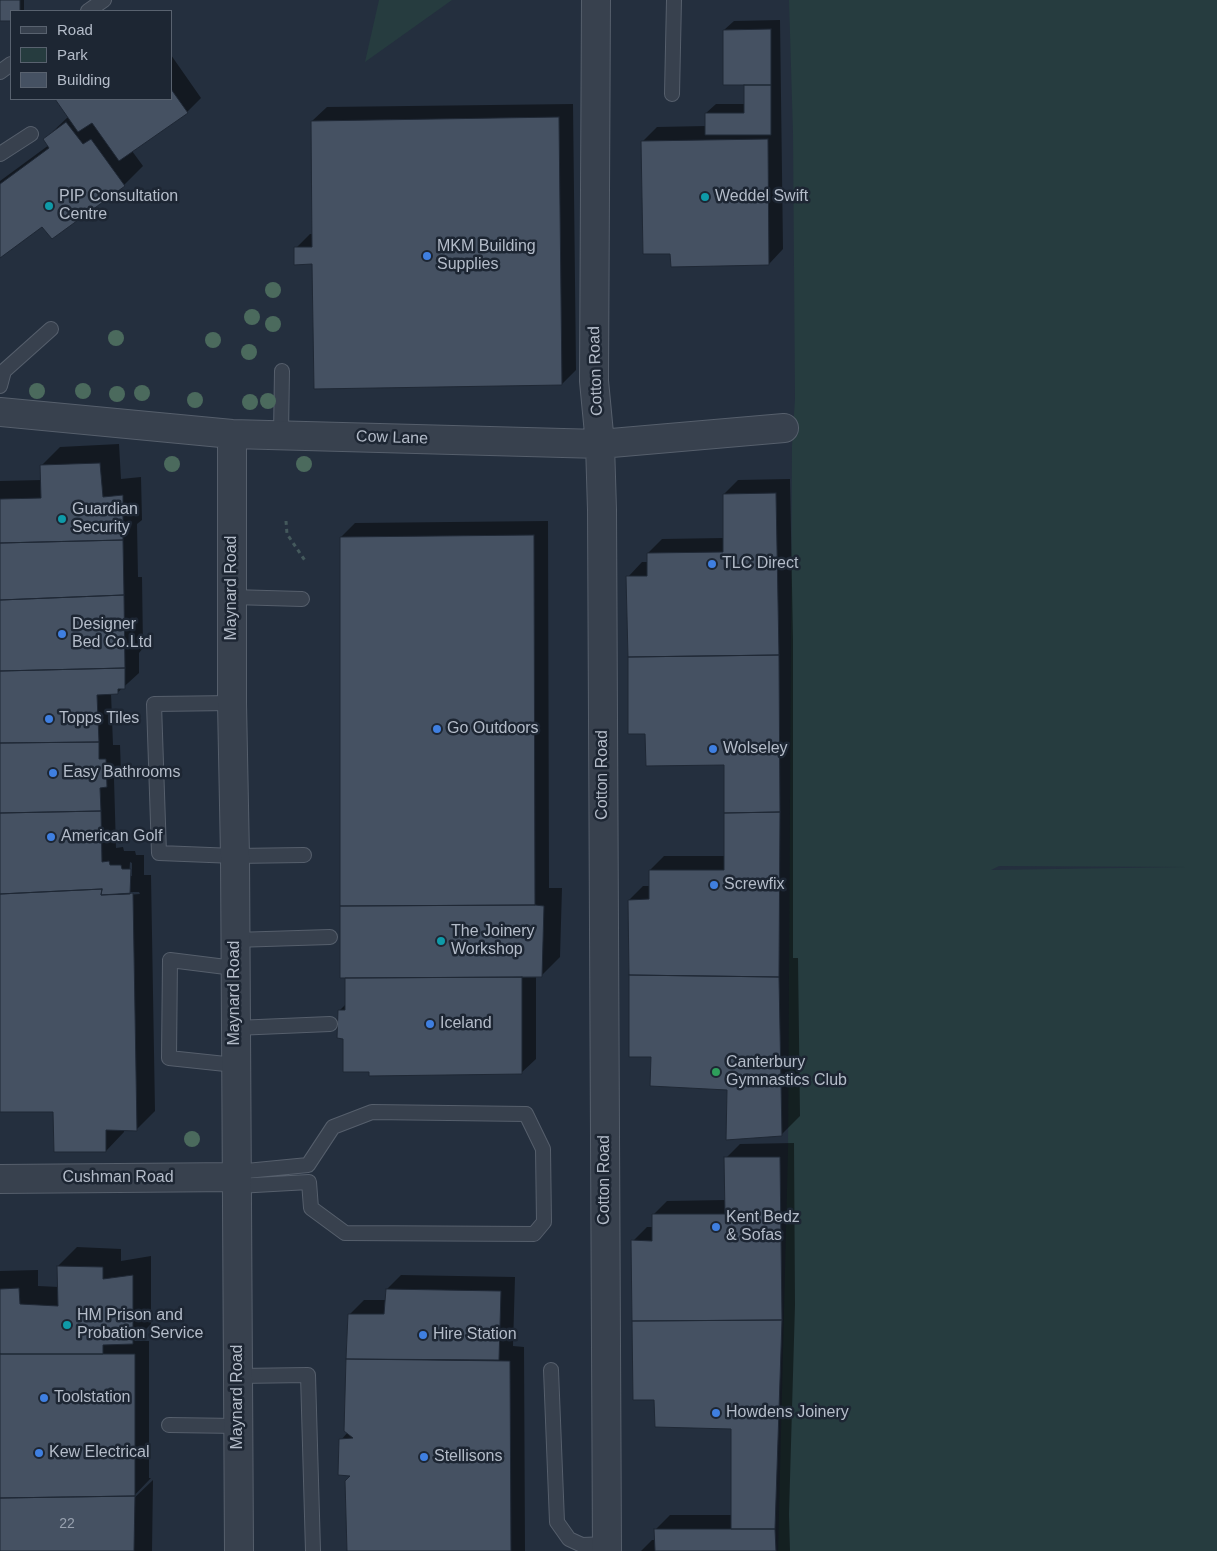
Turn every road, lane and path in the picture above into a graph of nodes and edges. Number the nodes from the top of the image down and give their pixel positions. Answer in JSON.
{"nodes":[{"id":1,"x":104,"y":0,"type":"edge"},
{"id":2,"x":596,"y":0,"type":"edge"},
{"id":3,"x":674,"y":0,"type":"edge"},
{"id":4,"x":89,"y":10,"type":"edge"},
{"id":5,"x":672,"y":94,"type":"dead end"},
{"id":6,"x":31,"y":134,"type":"dead end"},
{"id":7,"x":0,"y":154,"type":"edge"},
{"id":8,"x":51,"y":329,"type":"dead end"},
{"id":9,"x":282,"y":371,"type":"dead end"},
{"id":10,"x":0,"y":386,"type":"edge"},
{"id":11,"x":0,"y":412,"type":"edge"},
{"id":12,"x":784,"y":428,"type":"dead end"},
{"id":13,"x":232,"y":434,"type":"junction"},
{"id":14,"x":281,"y":434,"type":"junction"},
{"id":15,"x":600,"y":444,"type":"junction"},
{"id":16,"x":286,"y":520,"type":"dead end"},
{"id":17,"x":306,"y":562,"type":"dead end"},
{"id":18,"x":232,"y":596,"type":"junction"},
{"id":19,"x":302,"y":599,"type":"dead end"},
{"id":20,"x":232,"y":703,"type":"junction"},
{"id":21,"x":304,"y":855,"type":"dead end"},
{"id":22,"x":235,"y":856,"type":"junction"},
{"id":23,"x":330,"y":937,"type":"dead end"},
{"id":24,"x":234,"y":940,"type":"junction"},
{"id":25,"x":234,"y":968,"type":"junction"},
{"id":26,"x":330,"y":1024,"type":"dead end"},
{"id":27,"x":235,"y":1028,"type":"junction"},
{"id":28,"x":235,"y":1065,"type":"junction"},
{"id":29,"x":0,"y":1179,"type":"edge"},
{"id":30,"x":243,"y":1180,"type":"junction"},
{"id":31,"x":551,"y":1370,"type":"dead end"},
{"id":32,"x":238,"y":1376,"type":"junction"},
{"id":33,"x":169,"y":1425,"type":"dead end"},
{"id":34,"x":238,"y":1426,"type":"junction"},
{"id":35,"x":607,"y":1548,"type":"edge"},
{"id":36,"x":239,"y":1551,"type":"edge"},
{"id":37,"x":313,"y":1551,"type":"edge"}],
"edges":[{"from":1,"to":4,"type":"lane"},
{"from":2,"to":15,"type":"street","name":"Cotton Road"},
{"from":3,"to":5,"type":"lane"},
{"from":6,"to":7,"type":"lane"},
{"from":8,"to":10,"type":"lane"},
{"from":9,"to":14,"type":"lane"},
{"from":11,"to":13,"type":"street","name":"Cow Lane"},
{"from":12,"to":15,"type":"street","name":"Cow Lane"},
{"from":13,"to":14,"type":"street","name":"Cow Lane"},
{"from":13,"to":18,"type":"street","name":"Maynard Road"},
{"from":14,"to":15,"type":"street","name":"Cow Lane"},
{"from":15,"to":35,"type":"street","name":"Cotton Road"},
{"from":16,"to":17,"type":"path"},
{"from":18,"to":19,"type":"lane"},
{"from":18,"to":20,"type":"street","name":"Maynard Road"},
{"from":20,"to":22,"type":"street","name":"Maynard Road"},
{"from":20,"to":22,"type":"lane"},
{"from":21,"to":22,"type":"lane"},
{"from":22,"to":24,"type":"street","name":"Maynard Road"},
{"from":23,"to":24,"type":"lane"},
{"from":24,"to":25,"type":"street","name":"Maynard Road"},
{"from":25,"to":27,"type":"street","name":"Maynard Road"},
{"from":25,"to":28,"type":"lane"},
{"from":26,"to":27,"type":"lane"},
{"from":27,"to":28,"type":"street","name":"Maynard Road"},
{"from":28,"to":30,"type":"street","name":"Maynard Road"},
{"from":29,"to":30,"type":"street","name":"Cushman Road"},
{"from":30,"to":30,"type":"lane"},
{"from":30,"to":32,"type":"street","name":"Maynard Road"},
{"from":31,"to":35,"type":"lane"},
{"from":32,"to":34,"type":"street","name":"Maynard Road"},
{"from":32,"to":37,"type":"lane"},
{"from":33,"to":34,"type":"lane"},
{"from":34,"to":36,"type":"street","name":"Maynard Road"}]}
